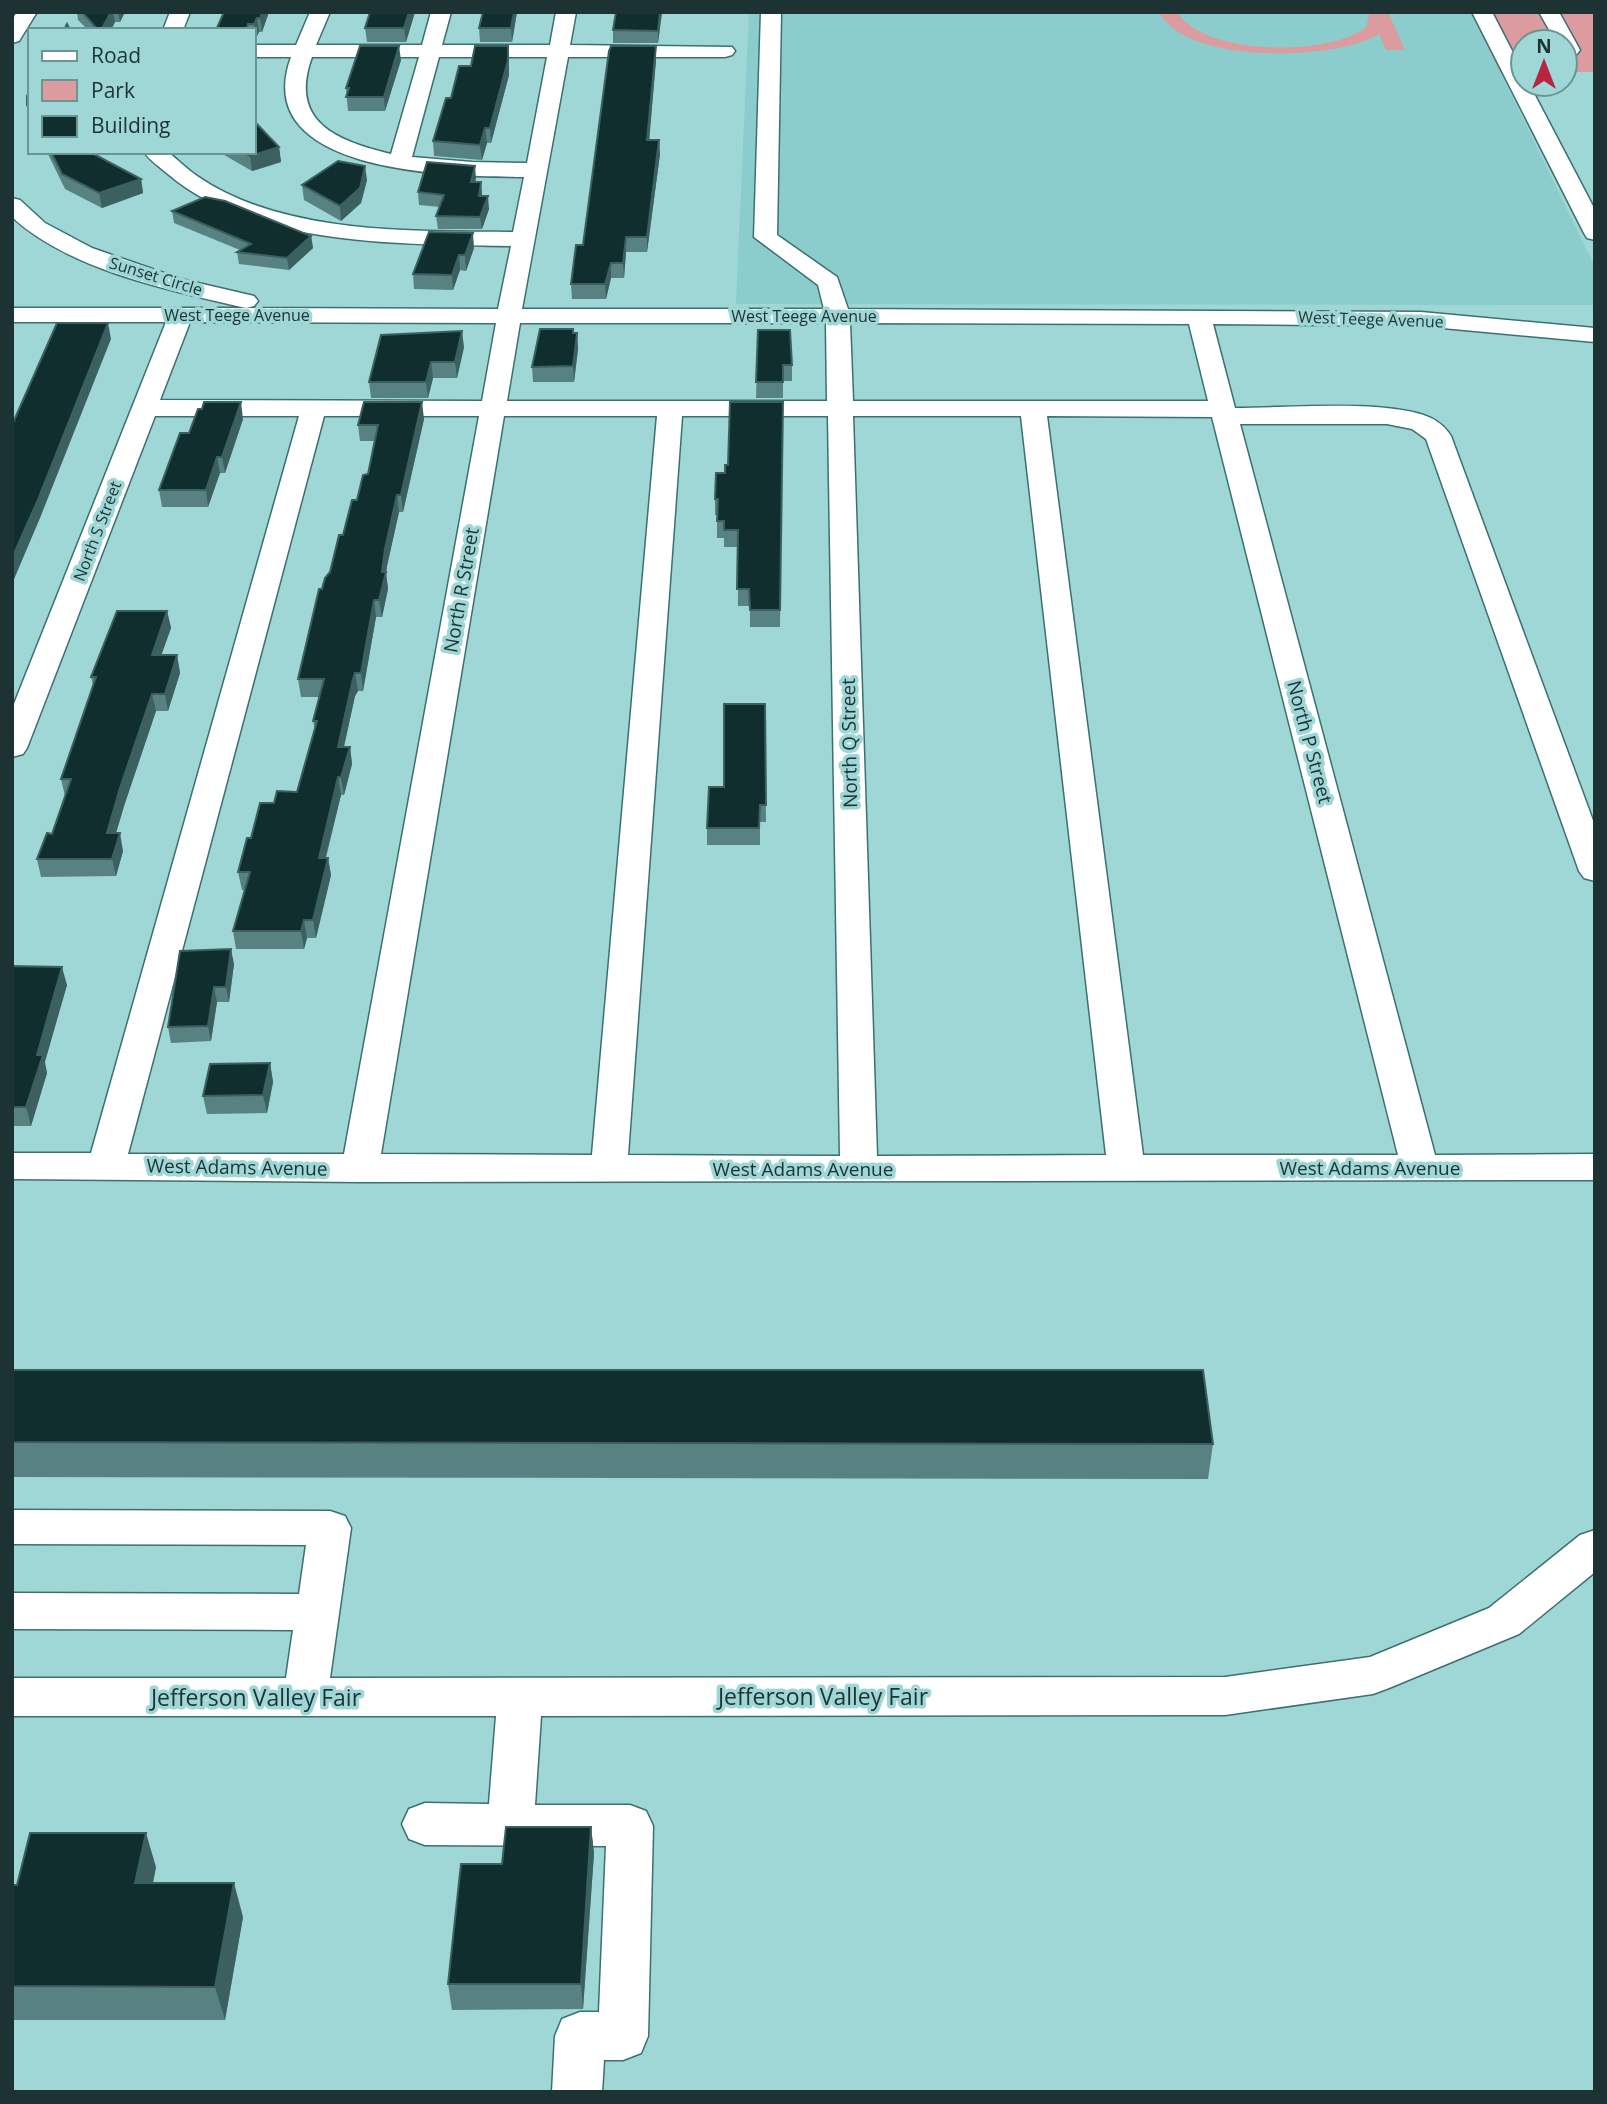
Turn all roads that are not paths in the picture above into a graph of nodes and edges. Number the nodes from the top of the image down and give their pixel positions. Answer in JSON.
{"nodes":[{"id":1,"x":27,"y":12,"type":"edge"},
{"id":2,"x":320,"y":12,"type":"edge"},
{"id":3,"x":441,"y":12,"type":"edge"},
{"id":4,"x":566,"y":12,"type":"edge"},
{"id":5,"x":771,"y":12,"type":"edge"},
{"id":6,"x":1482,"y":12,"type":"edge"},
{"id":7,"x":1549,"y":12,"type":"edge"},
{"id":8,"x":1557,"y":28,"type":"edge"},
{"id":9,"x":12,"y":37,"type":"edge"},
{"id":10,"x":1509,"y":46,"type":"edge"},
{"id":11,"x":256,"y":51,"type":"edge"},
{"id":12,"x":306,"y":51,"type":"junction"},
{"id":13,"x":725,"y":51,"type":"dead end"},
{"id":14,"x":430,"y":52,"type":"junction"},
{"id":15,"x":559,"y":52,"type":"junction"},
{"id":16,"x":1534,"y":98,"type":"edge"},
{"id":17,"x":157,"y":154,"type":"edge"},
{"id":18,"x":400,"y":162,"type":"junction"},
{"id":19,"x":535,"y":170,"type":"junction"},
{"id":20,"x":12,"y":205,"type":"edge"},
{"id":21,"x":1595,"y":233,"type":"edge"},
{"id":22,"x":523,"y":239,"type":"junction"},
{"id":23,"x":181,"y":315,"type":"junction"},
{"id":24,"x":13,"y":316,"type":"edge"},
{"id":25,"x":356,"y":316,"type":"junction"},
{"id":26,"x":509,"y":316,"type":"junction"},
{"id":27,"x":838,"y":317,"type":"junction"},
{"id":28,"x":1199,"y":317,"type":"junction"},
{"id":29,"x":1595,"y":335,"type":"edge"},
{"id":30,"x":145,"y":408,"type":"junction"},
{"id":31,"x":313,"y":408,"type":"junction"},
{"id":32,"x":493,"y":408,"type":"junction"},
{"id":33,"x":670,"y":408,"type":"junction"},
{"id":34,"x":841,"y":409,"type":"junction"},
{"id":35,"x":1033,"y":409,"type":"junction"},
{"id":36,"x":1224,"y":413,"type":"junction"},
{"id":37,"x":12,"y":748,"type":"edge"},
{"id":38,"x":1595,"y":871,"type":"edge"},
{"id":39,"x":12,"y":1166,"type":"edge"},
{"id":40,"x":106,"y":1166,"type":"junction"},
{"id":41,"x":1595,"y":1167,"type":"edge"},
{"id":42,"x":1420,"y":1168,"type":"junction"},
{"id":43,"x":360,"y":1169,"type":"junction"},
{"id":44,"x":609,"y":1169,"type":"junction"},
{"id":45,"x":1126,"y":1169,"type":"junction"},
{"id":46,"x":859,"y":1170,"type":"junction"},
{"id":47,"x":12,"y":1528,"type":"edge"},
{"id":48,"x":1595,"y":1547,"type":"edge"},
{"id":49,"x":12,"y":1611,"type":"edge"},
{"id":50,"x":317,"y":1612,"type":"junction"},
{"id":51,"x":12,"y":1697,"type":"edge"},
{"id":52,"x":305,"y":1697,"type":"junction"},
{"id":53,"x":520,"y":1697,"type":"junction"},
{"id":54,"x":425,"y":1824,"type":"dead end"},
{"id":55,"x":510,"y":1825,"type":"junction"},
{"id":56,"x":577,"y":2092,"type":"edge"}],
"edges":[{"from":1,"to":9,"type":"street"},
{"from":2,"to":12,"type":"street"},
{"from":3,"to":14,"type":"street"},
{"from":4,"to":15,"type":"street","name":"North R Street"},
{"from":5,"to":27,"type":"street","name":"North Q Street"},
{"from":6,"to":10,"type":"street"},
{"from":7,"to":8,"type":"street"},
{"from":11,"to":12,"type":"street"},
{"from":12,"to":14,"type":"street"},
{"from":12,"to":18,"type":"street"},
{"from":13,"to":15,"type":"street"},
{"from":14,"to":15,"type":"street"},
{"from":14,"to":18,"type":"street"},
{"from":15,"to":19,"type":"street","name":"North R Street"},
{"from":16,"to":21,"type":"street"},
{"from":17,"to":22,"type":"street"},
{"from":18,"to":19,"type":"street"},
{"from":19,"to":22,"type":"street","name":"North R Street"},
{"from":20,"to":25,"type":"street","name":"Sunset Circle"},
{"from":22,"to":26,"type":"street","name":"North R Street"},
{"from":23,"to":24,"type":"street","name":"West Teege Avenue"},
{"from":23,"to":25,"type":"street","name":"West Teege Avenue"},
{"from":23,"to":30,"type":"street","name":"North S Street"},
{"from":25,"to":26,"type":"street","name":"West Teege Avenue"},
{"from":26,"to":27,"type":"street","name":"West Teege Avenue"},
{"from":26,"to":32,"type":"street","name":"North R Street"},
{"from":27,"to":28,"type":"street","name":"West Teege Avenue"},
{"from":27,"to":34,"type":"street","name":"North Q Street"},
{"from":28,"to":29,"type":"street","name":"West Teege Avenue"},
{"from":28,"to":36,"type":"street","name":"North P Street"},
{"from":30,"to":31,"type":"street"},
{"from":30,"to":37,"type":"street","name":"North S Street"},
{"from":31,"to":32,"type":"street"},
{"from":31,"to":40,"type":"street"},
{"from":32,"to":33,"type":"street"},
{"from":32,"to":43,"type":"street","name":"North R Street"},
{"from":33,"to":34,"type":"street"},
{"from":33,"to":44,"type":"street"},
{"from":34,"to":35,"type":"street"},
{"from":34,"to":46,"type":"street","name":"North Q Street"},
{"from":35,"to":36,"type":"street"},
{"from":35,"to":45,"type":"street"},
{"from":36,"to":38,"type":"street"},
{"from":36,"to":42,"type":"street","name":"North P Street"},
{"from":39,"to":40,"type":"street","name":"West Adams Avenue"},
{"from":40,"to":43,"type":"street","name":"West Adams Avenue"},
{"from":41,"to":42,"type":"street","name":"West Adams Avenue"},
{"from":42,"to":45,"type":"street","name":"West Adams Avenue"},
{"from":43,"to":44,"type":"street","name":"West Adams Avenue"},
{"from":44,"to":46,"type":"street","name":"West Adams Avenue"},
{"from":45,"to":46,"type":"street","name":"West Adams Avenue"},
{"from":47,"to":50,"type":"street"},
{"from":48,"to":53,"type":"street","name":"Jefferson Valley Fair"},
{"from":49,"to":50,"type":"street"},
{"from":50,"to":52,"type":"street"},
{"from":51,"to":52,"type":"street","name":"Jefferson Valley Fair"},
{"from":52,"to":53,"type":"street","name":"Jefferson Valley Fair"},
{"from":53,"to":55,"type":"street"},
{"from":54,"to":55,"type":"street"},
{"from":55,"to":56,"type":"street"}]}
